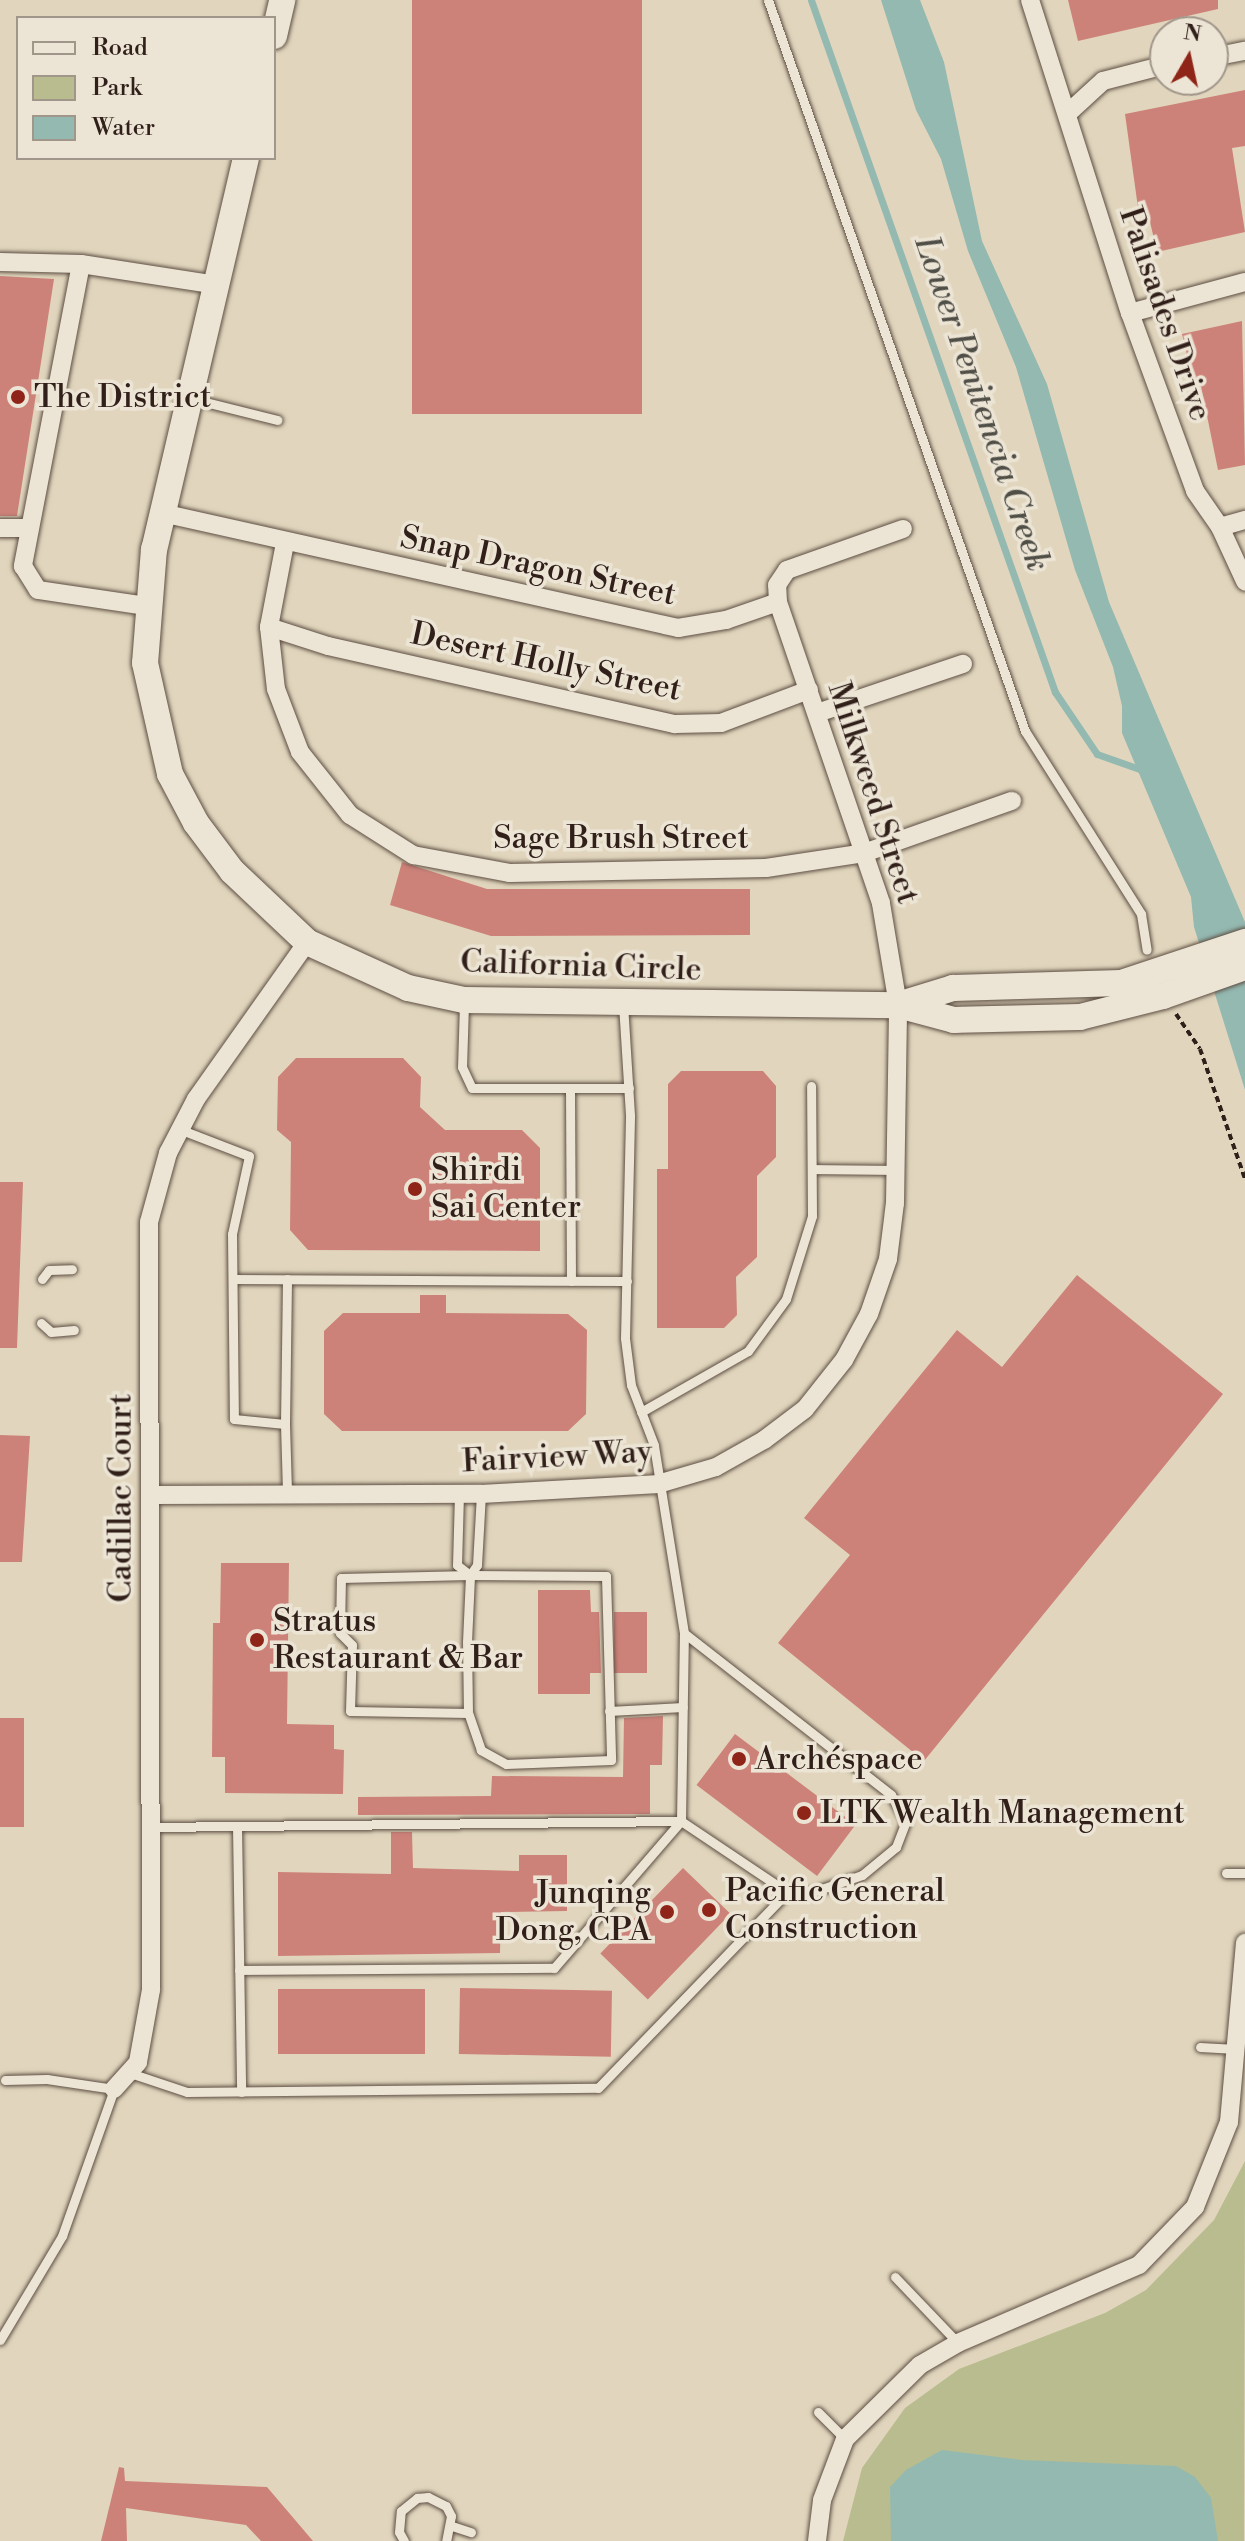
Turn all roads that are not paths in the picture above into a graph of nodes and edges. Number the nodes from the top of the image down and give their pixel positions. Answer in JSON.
{"nodes":[{"id":1,"x":768,"y":0,"type":"edge"},
{"id":2,"x":1030,"y":0,"type":"edge"},
{"id":3,"x":1149,"y":69,"type":"edge"},
{"id":4,"x":1067,"y":114,"type":"junction"},
{"id":5,"x":246,"y":160,"type":"edge"},
{"id":6,"x":0,"y":262,"type":"edge"},
{"id":7,"x":81,"y":264,"type":"junction"},
{"id":8,"x":1245,"y":282,"type":"edge"},
{"id":9,"x":216,"y":285,"type":"junction"},
{"id":10,"x":1130,"y":313,"type":"junction"},
{"id":11,"x":189,"y":398,"type":"junction"},
{"id":12,"x":277,"y":420,"type":"dead end"},
{"id":13,"x":162,"y":513,"type":"junction"},
{"id":14,"x":1245,"y":520,"type":"edge"},
{"id":15,"x":1220,"y":527,"type":"junction"},
{"id":16,"x":0,"y":528,"type":"edge"},
{"id":17,"x":30,"y":528,"type":"junction"},
{"id":18,"x":903,"y":529,"type":"dead end"},
{"id":19,"x":285,"y":543,"type":"junction"},
{"id":20,"x":1245,"y":581,"type":"edge"},
{"id":21,"x":778,"y":602,"type":"junction"},
{"id":22,"x":146,"y":606,"type":"junction"},
{"id":23,"x":269,"y":627,"type":"junction"},
{"id":24,"x":963,"y":664,"type":"dead end"},
{"id":25,"x":809,"y":690,"type":"junction"},
{"id":26,"x":817,"y":713,"type":"junction"},
{"id":27,"x":1012,"y":801,"type":"dead end"},
{"id":28,"x":864,"y":853,"type":"junction"},
{"id":29,"x":307,"y":942,"type":"junction"},
{"id":30,"x":1245,"y":942,"type":"edge"},
{"id":31,"x":1245,"y":967,"type":"edge"},
{"id":32,"x":1162,"y":977,"type":"junction"},
{"id":33,"x":464,"y":1000,"type":"junction"},
{"id":34,"x":623,"y":1005,"type":"junction"},
{"id":35,"x":898,"y":1005,"type":"junction"},
{"id":36,"x":811,"y":1086,"type":"dead end"},
{"id":37,"x":570,"y":1088,"type":"junction"},
{"id":38,"x":629,"y":1088,"type":"junction"},
{"id":39,"x":179,"y":1129,"type":"junction"},
{"id":40,"x":812,"y":1169,"type":"junction"},
{"id":41,"x":894,"y":1170,"type":"junction"},
{"id":42,"x":72,"y":1269,"type":"dead end"},
{"id":43,"x":42,"y":1279,"type":"dead end"},
{"id":44,"x":233,"y":1279,"type":"junction"},
{"id":45,"x":287,"y":1279,"type":"junction"},
{"id":46,"x":571,"y":1281,"type":"junction"},
{"id":47,"x":627,"y":1281,"type":"junction"},
{"id":48,"x":41,"y":1323,"type":"dead end"},
{"id":49,"x":74,"y":1330,"type":"dead end"},
{"id":50,"x":641,"y":1412,"type":"junction"},
{"id":51,"x":285,"y":1424,"type":"junction"},
{"id":52,"x":658,"y":1484,"type":"junction"},
{"id":53,"x":287,"y":1493,"type":"junction"},
{"id":54,"x":459,"y":1494,"type":"junction"},
{"id":55,"x":481,"y":1494,"type":"junction"},
{"id":56,"x":153,"y":1495,"type":"junction"},
{"id":57,"x":470,"y":1575,"type":"junction"},
{"id":58,"x":684,"y":1633,"type":"junction"},
{"id":59,"x":683,"y":1707,"type":"junction"},
{"id":60,"x":609,"y":1711,"type":"junction"},
{"id":61,"x":468,"y":1713,"type":"junction"},
{"id":62,"x":681,"y":1821,"type":"junction"},
{"id":63,"x":237,"y":1826,"type":"junction"},
{"id":64,"x":150,"y":1827,"type":"junction"},
{"id":65,"x":1226,"y":1873,"type":"dead end"},
{"id":66,"x":1245,"y":1873,"type":"edge"},
{"id":67,"x":787,"y":1892,"type":"junction"},
{"id":68,"x":1245,"y":1943,"type":"edge"},
{"id":69,"x":239,"y":1970,"type":"junction"},
{"id":70,"x":1200,"y":2047,"type":"dead end"},
{"id":71,"x":1236,"y":2049,"type":"junction"},
{"id":72,"x":130,"y":2073,"type":"junction"},
{"id":73,"x":5,"y":2080,"type":"dead end"},
{"id":74,"x":114,"y":2089,"type":"junction"},
{"id":75,"x":241,"y":2092,"type":"junction"},
{"id":76,"x":895,"y":2277,"type":"dead end"},
{"id":77,"x":0,"y":2340,"type":"edge"},
{"id":78,"x":958,"y":2343,"type":"junction"},
{"id":79,"x":818,"y":2412,"type":"dead end"},
{"id":80,"x":845,"y":2439,"type":"junction"},
{"id":81,"x":452,"y":2526,"type":"junction"},
{"id":82,"x":471,"y":2532,"type":"dead end"},
{"id":83,"x":404,"y":2541,"type":"edge"},
{"id":84,"x":446,"y":2541,"type":"edge"},
{"id":85,"x":817,"y":2541,"type":"edge"}],
"edges":[{"from":1,"to":32,"type":"lane"},
{"from":2,"to":4,"type":"street","name":"Palisades Drive"},
{"from":3,"to":4,"type":"street"},
{"from":4,"to":10,"type":"street","name":"Palisades Drive"},
{"from":5,"to":9,"type":"street","name":"California Circle"},
{"from":6,"to":7,"type":"street"},
{"from":7,"to":9,"type":"street"},
{"from":7,"to":17,"type":"street"},
{"from":8,"to":10,"type":"street"},
{"from":9,"to":11,"type":"street","name":"California Circle"},
{"from":10,"to":15,"type":"street","name":"Palisades Drive"},
{"from":11,"to":12,"type":"lane"},
{"from":11,"to":13,"type":"street","name":"California Circle"},
{"from":13,"to":19,"type":"street","name":"Snap Dragon Street"},
{"from":13,"to":22,"type":"street","name":"California Circle"},
{"from":14,"to":15,"type":"street"},
{"from":15,"to":20,"type":"street","name":"Palisades Drive"},
{"from":16,"to":17,"type":"street"},
{"from":17,"to":22,"type":"street"},
{"from":18,"to":21,"type":"street"},
{"from":19,"to":21,"type":"street","name":"Snap Dragon Street"},
{"from":19,"to":23,"type":"street","name":"Sage Brush Street"},
{"from":21,"to":25,"type":"street","name":"Milkweed Street"},
{"from":22,"to":29,"type":"street","name":"California Circle"},
{"from":23,"to":25,"type":"street","name":"Desert Holly Street"},
{"from":23,"to":28,"type":"street","name":"Sage Brush Street"},
{"from":24,"to":26,"type":"street"},
{"from":25,"to":26,"type":"street","name":"Milkweed Street"},
{"from":26,"to":28,"type":"street","name":"Milkweed Street"},
{"from":27,"to":28,"type":"street","name":"Sage Brush Street"},
{"from":28,"to":35,"type":"street","name":"Milkweed Street"},
{"from":29,"to":33,"type":"street","name":"California Circle"},
{"from":29,"to":39,"type":"street","name":"Cadillac Court"},
{"from":30,"to":32,"type":"street"},
{"from":31,"to":32,"type":"street"},
{"from":32,"to":35,"type":"street","name":"California Circle"},
{"from":33,"to":34,"type":"street","name":"California Circle"},
{"from":33,"to":37,"type":"lane"},
{"from":34,"to":35,"type":"street","name":"California Circle"},
{"from":34,"to":38,"type":"lane"},
{"from":35,"to":41,"type":"street","name":"Fairview Way"},
{"from":36,"to":40,"type":"lane"},
{"from":37,"to":38,"type":"lane"},
{"from":37,"to":46,"type":"lane"},
{"from":38,"to":47,"type":"lane"},
{"from":39,"to":44,"type":"lane"},
{"from":39,"to":56,"type":"street","name":"Cadillac Court"},
{"from":40,"to":41,"type":"lane"},
{"from":40,"to":50,"type":"lane"},
{"from":41,"to":52,"type":"street","name":"Fairview Way"},
{"from":42,"to":43,"type":"lane"},
{"from":44,"to":45,"type":"lane"},
{"from":44,"to":51,"type":"lane"},
{"from":45,"to":46,"type":"lane"},
{"from":45,"to":51,"type":"lane"},
{"from":46,"to":47,"type":"lane"},
{"from":47,"to":50,"type":"lane"},
{"from":48,"to":49,"type":"lane"},
{"from":50,"to":52,"type":"lane"},
{"from":51,"to":53,"type":"lane"},
{"from":52,"to":55,"type":"street","name":"Fairview Way"},
{"from":52,"to":58,"type":"lane"},
{"from":53,"to":54,"type":"street","name":"Fairview Way"},
{"from":53,"to":56,"type":"street","name":"Fairview Way"},
{"from":54,"to":55,"type":"street","name":"Fairview Way"},
{"from":54,"to":57,"type":"lane"},
{"from":55,"to":57,"type":"lane"},
{"from":56,"to":64,"type":"street","name":"Cadillac Court"},
{"from":57,"to":60,"type":"lane"},
{"from":57,"to":61,"type":"lane"},
{"from":57,"to":61,"type":"lane"},
{"from":58,"to":59,"type":"lane"},
{"from":58,"to":67,"type":"lane"},
{"from":59,"to":60,"type":"lane"},
{"from":59,"to":62,"type":"lane"},
{"from":60,"to":61,"type":"lane"},
{"from":62,"to":63,"type":"lane"},
{"from":62,"to":67,"type":"lane"},
{"from":62,"to":69,"type":"lane"},
{"from":63,"to":64,"type":"lane"},
{"from":63,"to":69,"type":"lane"},
{"from":64,"to":72,"type":"street","name":"Cadillac Court"},
{"from":65,"to":66,"type":"lane"},
{"from":67,"to":75,"type":"lane"},
{"from":68,"to":71,"type":"street"},
{"from":69,"to":75,"type":"lane"},
{"from":70,"to":71,"type":"lane"},
{"from":71,"to":78,"type":"street"},
{"from":72,"to":74,"type":"street","name":"Cadillac Court"},
{"from":72,"to":75,"type":"lane"},
{"from":73,"to":74,"type":"lane"},
{"from":74,"to":77,"type":"lane"},
{"from":76,"to":78,"type":"lane"},
{"from":78,"to":80,"type":"street"},
{"from":79,"to":80,"type":"lane"},
{"from":80,"to":85,"type":"street"},
{"from":81,"to":82,"type":"lane"},
{"from":81,"to":83,"type":"lane"},
{"from":81,"to":84,"type":"lane"}]}
